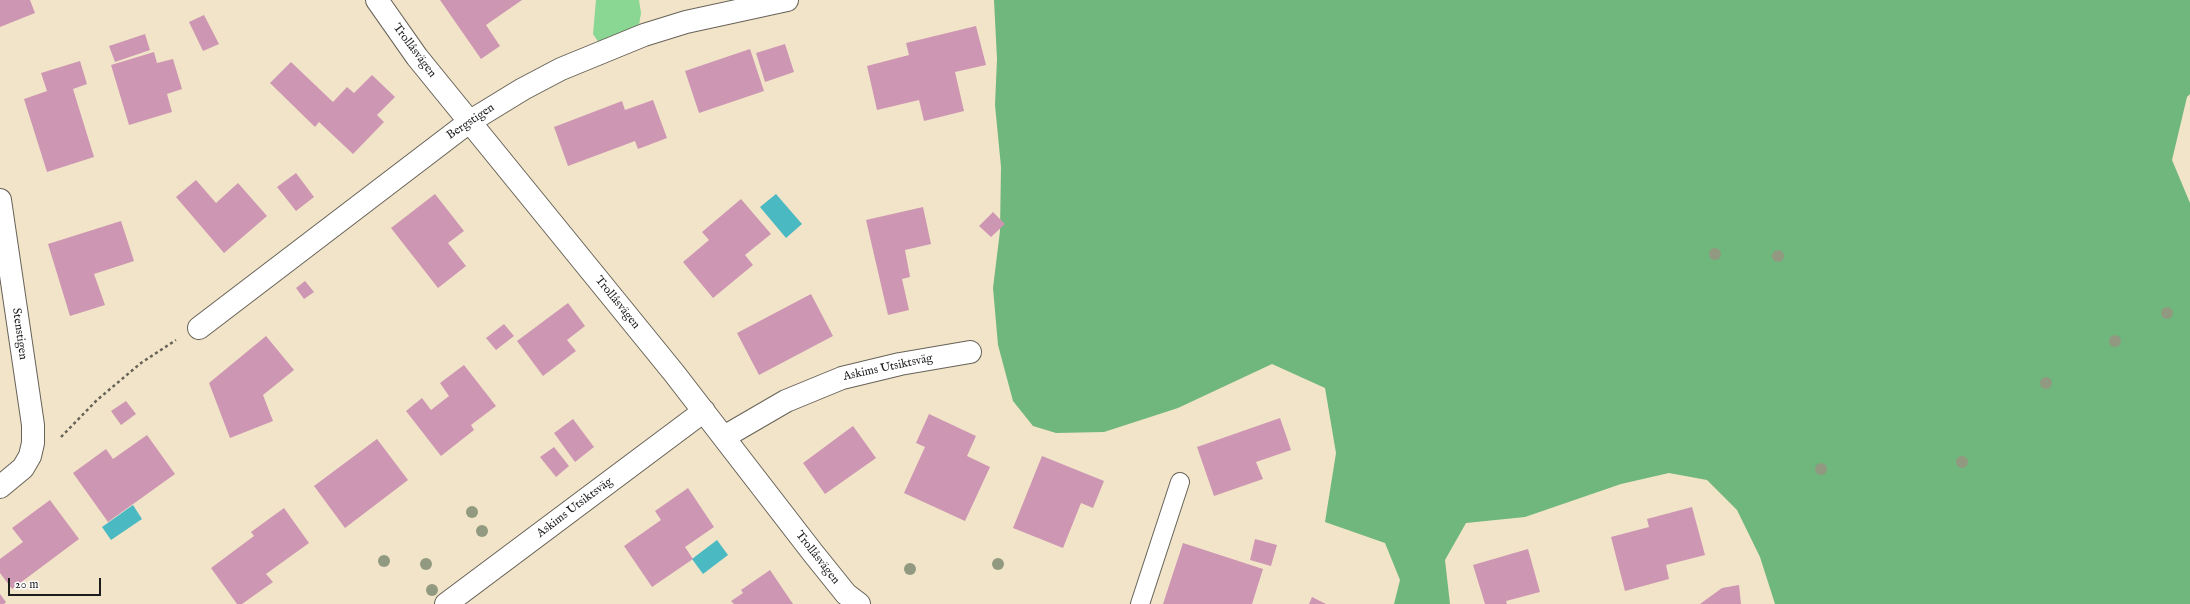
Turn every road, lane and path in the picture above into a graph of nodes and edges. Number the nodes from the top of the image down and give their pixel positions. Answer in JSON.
{"nodes":[{"id":1,"x":377,"y":0,"type":"edge"},
{"id":2,"x":787,"y":0,"type":"edge"},
{"id":3,"x":469,"y":122,"type":"junction"},
{"id":4,"x":0,"y":200,"type":"edge"},
{"id":5,"x":199,"y":328,"type":"joint"},
{"id":6,"x":970,"y":352,"type":"dead end"},
{"id":7,"x":704,"y":411,"type":"junction"},
{"id":8,"x":724,"y":437,"type":"junction"},
{"id":9,"x":60,"y":438,"type":"dead end"},
{"id":10,"x":1180,"y":482,"type":"dead end"},
{"id":11,"x":0,"y":487,"type":"edge"},
{"id":12,"x":446,"y":604,"type":"edge"},
{"id":13,"x":859,"y":604,"type":"edge"},
{"id":14,"x":1140,"y":604,"type":"edge"}],
"edges":[{"from":1,"to":3,"type":"street","name":"Trollåsvägen"},
{"from":2,"to":3,"type":"street","name":"Bergstigen"},
{"from":3,"to":5,"type":"street","name":"Bergstigen"},
{"from":3,"to":7,"type":"street","name":"Trollåsvägen"},
{"from":4,"to":11,"type":"street","name":"Stenstigen"},
{"from":5,"to":9,"type":"path"},
{"from":6,"to":8,"type":"street","name":"Askims Utsiktsväg"},
{"from":7,"to":8,"type":"street","name":"Trollåsvägen"},
{"from":7,"to":12,"type":"street","name":"Askims Utsiktsväg"},
{"from":8,"to":13,"type":"street","name":"Trollåsvägen"},
{"from":10,"to":14,"type":"lane"}]}
